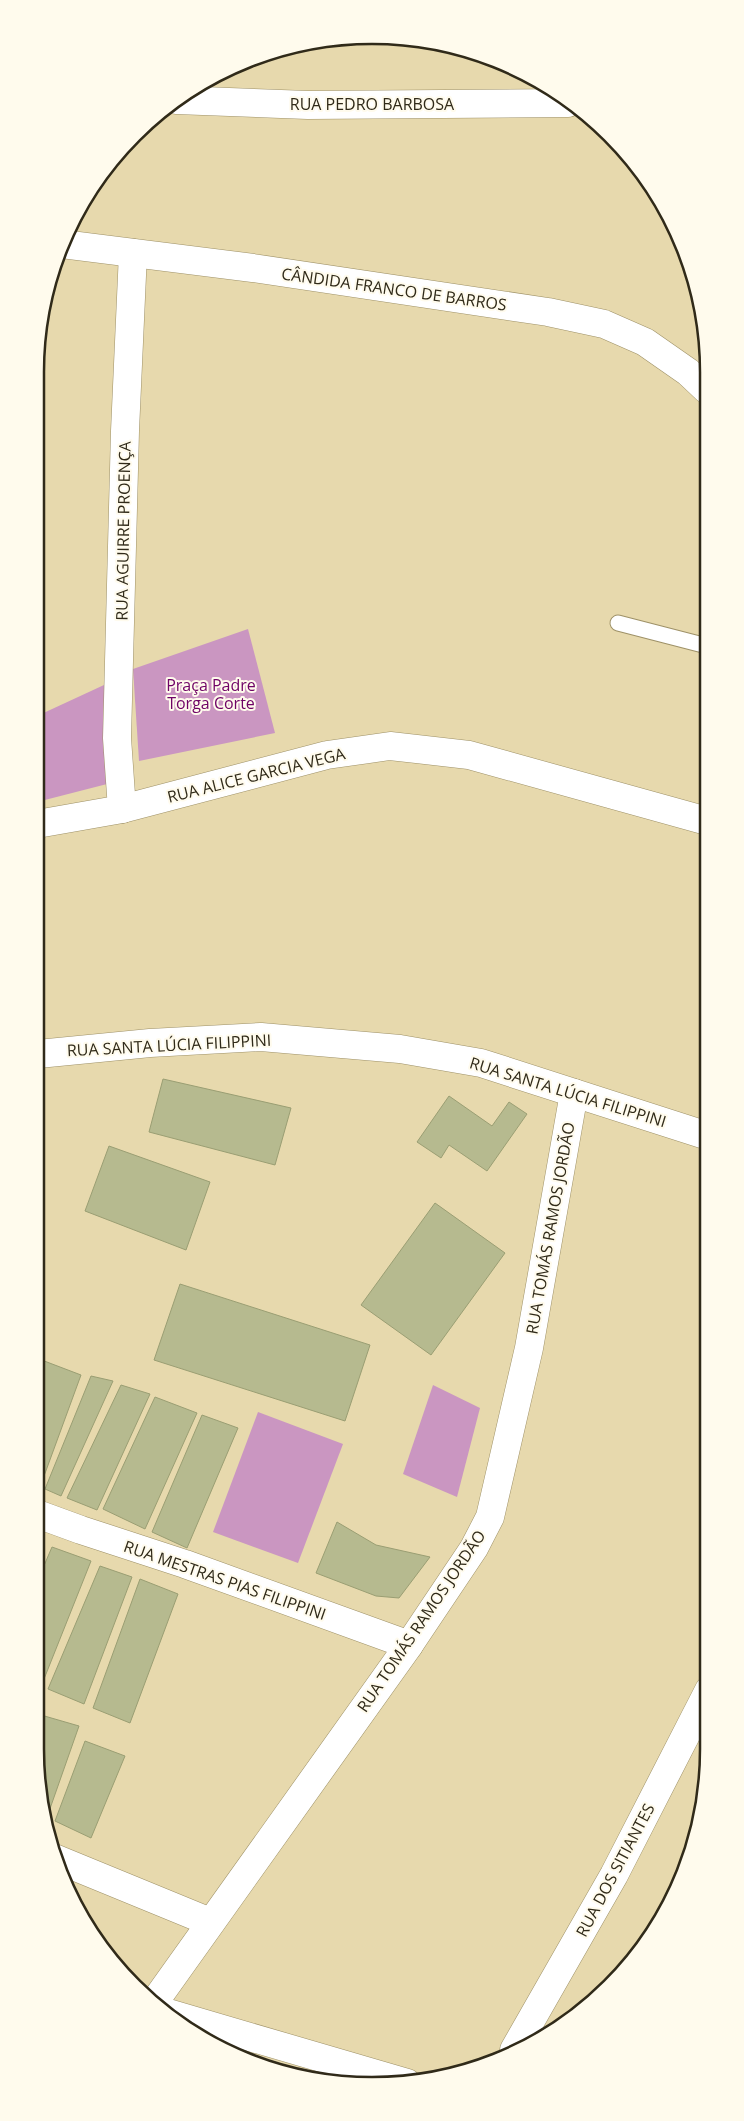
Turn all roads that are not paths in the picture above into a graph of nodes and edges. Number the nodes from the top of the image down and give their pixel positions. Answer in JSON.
{"nodes":[{"id":1,"x":188,"y":100,"type":"edge"},
{"id":2,"x":560,"y":103,"type":"edge"},
{"id":3,"x":69,"y":245,"type":"edge"},
{"id":4,"x":133,"y":253,"type":"junction"},
{"id":5,"x":700,"y":383,"type":"edge"},
{"id":6,"x":618,"y":623,"type":"dead end"},
{"id":7,"x":700,"y":644,"type":"edge"},
{"id":8,"x":122,"y":809,"type":"junction"},
{"id":9,"x":700,"y":819,"type":"edge"},
{"id":10,"x":44,"y":823,"type":"edge"},
{"id":11,"x":44,"y":1053,"type":"edge"},
{"id":12,"x":574,"y":1093,"type":"junction"},
{"id":13,"x":700,"y":1133,"type":"edge"},
{"id":14,"x":44,"y":1516,"type":"edge"},
{"id":15,"x":409,"y":1645,"type":"junction"},
{"id":16,"x":700,"y":1708,"type":"edge"},
{"id":17,"x":64,"y":1862,"type":"edge"},
{"id":18,"x":210,"y":1922,"type":"junction"},
{"id":19,"x":158,"y":1997,"type":"edge"},
{"id":20,"x":184,"y":2018,"type":"edge"},
{"id":21,"x":519,"y":2042,"type":"edge"},
{"id":22,"x":386,"y":2077,"type":"edge"}],
"edges":[{"from":1,"to":2,"type":"street","name":"RUA PEDRO BARBOSA"},
{"from":3,"to":4,"type":"street","name":"CÂNDIDA FRANCO DE BARROS"},
{"from":4,"to":5,"type":"street","name":"CÂNDIDA FRANCO DE BARROS"},
{"from":4,"to":8,"type":"street","name":"RUA AGUIRRE PROENÇA"},
{"from":6,"to":7,"type":"lane"},
{"from":8,"to":9,"type":"street","name":"RUA ALICE GARCIA VEGA"},
{"from":8,"to":10,"type":"street","name":"RUA ALICE GARCIA VEGA"},
{"from":11,"to":12,"type":"street","name":"RUA SANTA LÚCIA FILIPPINI"},
{"from":12,"to":13,"type":"street","name":"RUA SANTA LÚCIA FILIPPINI"},
{"from":12,"to":15,"type":"street","name":"RUA TOMÁS RAMOS JORDÃO"},
{"from":14,"to":15,"type":"street","name":"RUA MESTRAS PIAS FILIPPINI"},
{"from":15,"to":18,"type":"street","name":"RUA TOMÁS RAMOS JORDÃO"},
{"from":16,"to":21,"type":"street","name":"RUA DOS SITIANTES"},
{"from":17,"to":18,"type":"street"},
{"from":18,"to":19,"type":"street","name":"RUA TOMÁS RAMOS JORDÃO"},
{"from":20,"to":22,"type":"street"}]}
